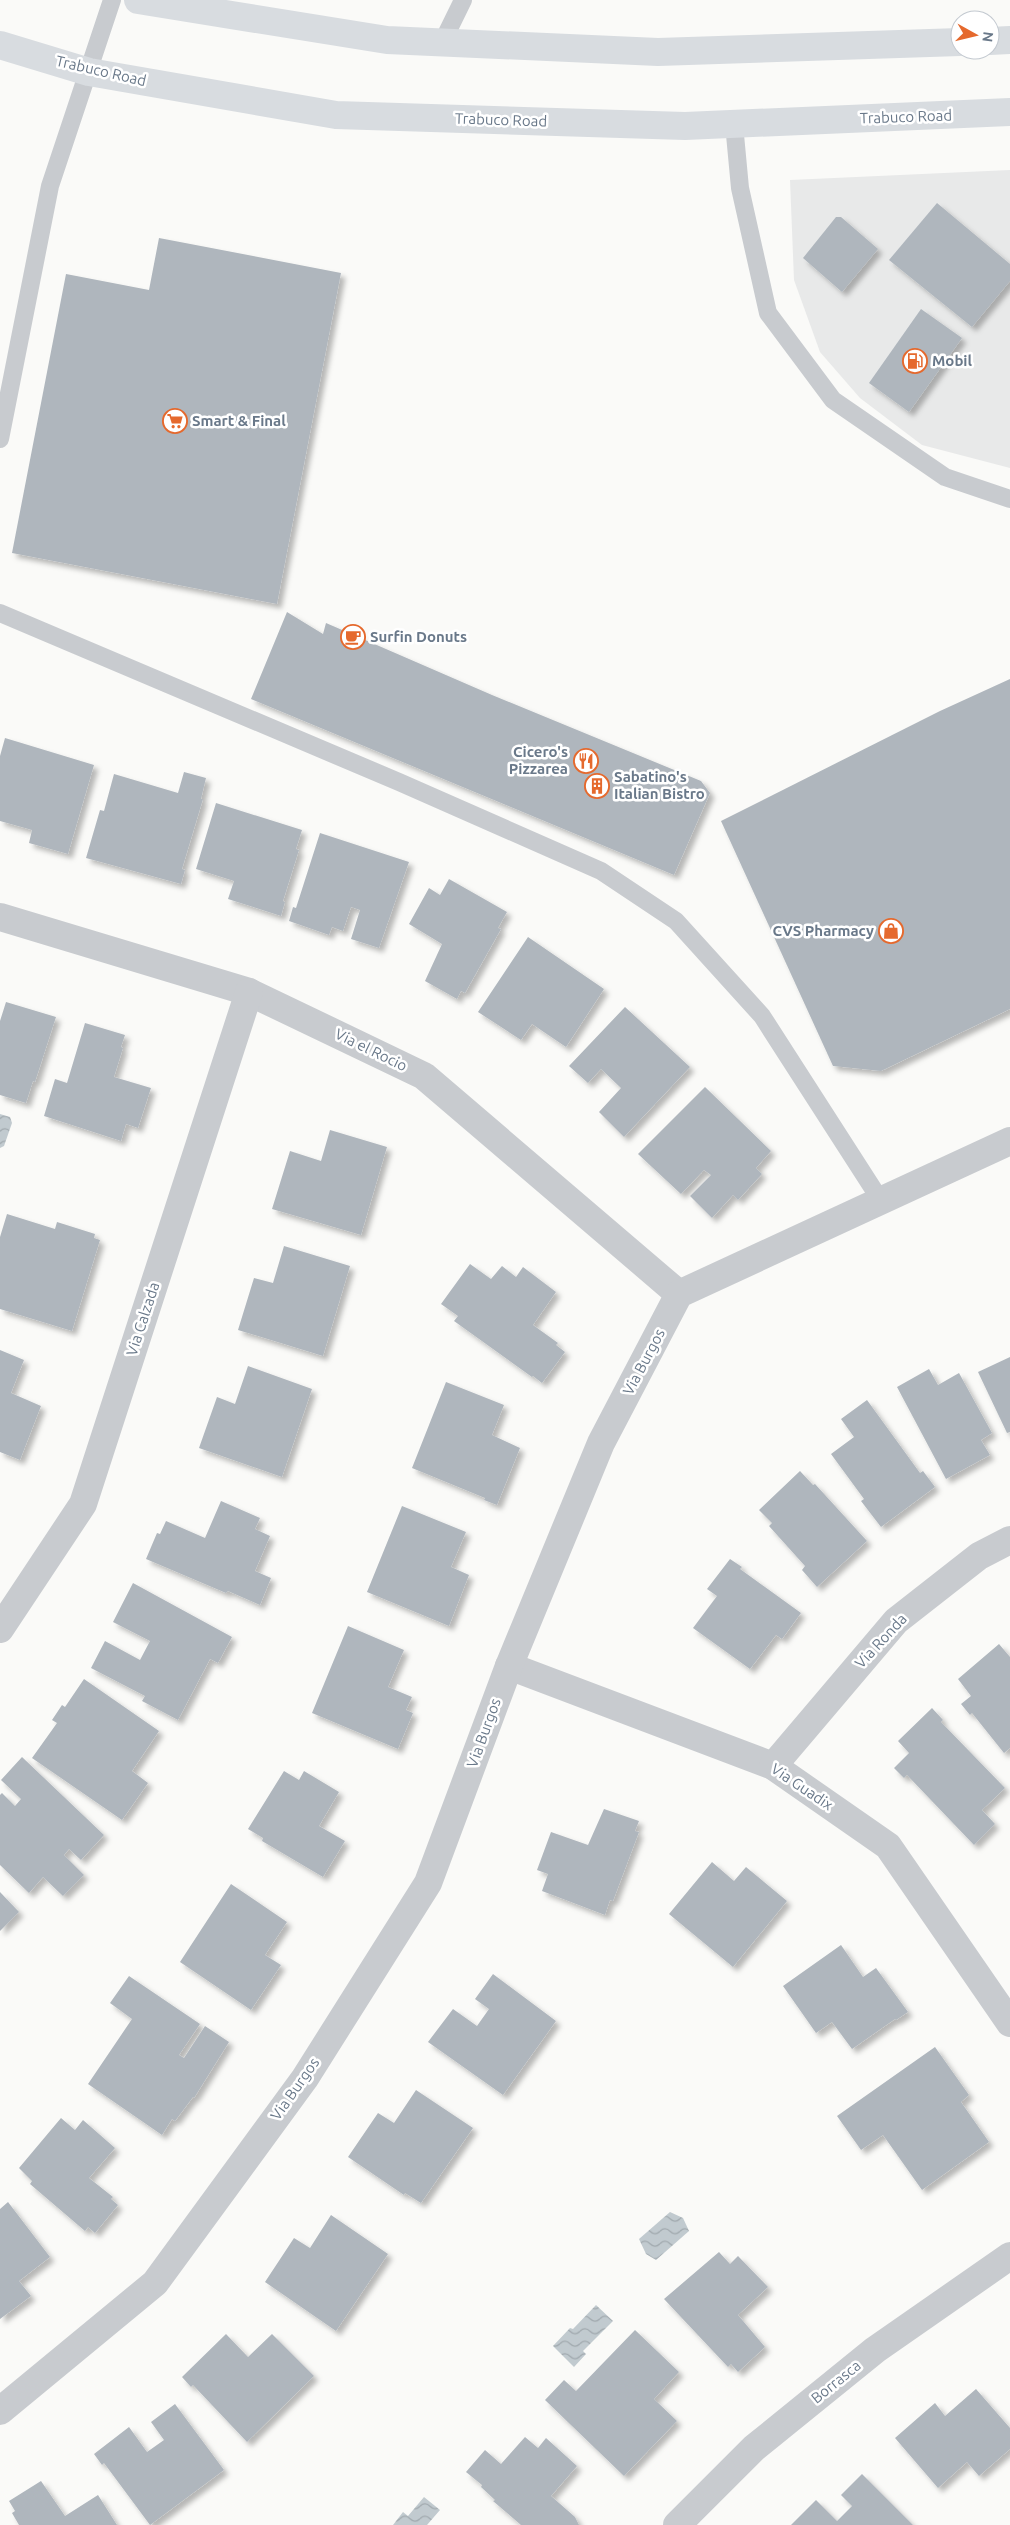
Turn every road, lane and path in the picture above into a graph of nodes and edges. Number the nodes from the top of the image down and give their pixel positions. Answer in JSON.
{"nodes":[{"id":1,"x":112,"y":0,"type":"edge"},
{"id":2,"x":138,"y":0,"type":"edge"},
{"id":3,"x":463,"y":0,"type":"edge"},
{"id":4,"x":950,"y":42,"type":"edge"},
{"id":5,"x":442,"y":43,"type":"junction"},
{"id":6,"x":0,"y":45,"type":"edge"},
{"id":7,"x":89,"y":72,"type":"junction"},
{"id":8,"x":1010,"y":112,"type":"edge"},
{"id":9,"x":734,"y":124,"type":"junction"},
{"id":10,"x":0,"y":439,"type":"edge"},
{"id":11,"x":1010,"y":499,"type":"edge"},
{"id":12,"x":0,"y":613,"type":"edge"},
{"id":13,"x":0,"y":917,"type":"edge"},
{"id":14,"x":249,"y":992,"type":"junction"},
{"id":15,"x":1010,"y":1141,"type":"edge"},
{"id":16,"x":881,"y":1201,"type":"junction"},
{"id":17,"x":679,"y":1294,"type":"junction"},
{"id":18,"x":1010,"y":1540,"type":"edge"},
{"id":19,"x":0,"y":1629,"type":"edge"},
{"id":20,"x":508,"y":1666,"type":"junction"},
{"id":21,"x":773,"y":1766,"type":"junction"},
{"id":22,"x":1010,"y":2023,"type":"edge"},
{"id":23,"x":1010,"y":2256,"type":"edge"},
{"id":24,"x":0,"y":2411,"type":"edge"},
{"id":25,"x":677,"y":2525,"type":"edge"}],
"edges":[{"from":1,"to":7,"type":"lane"},
{"from":2,"to":5,"type":"main road"},
{"from":3,"to":5,"type":"lane"},
{"from":4,"to":5,"type":"main road"},
{"from":6,"to":7,"type":"main road","name":"Trabuco Road"},
{"from":7,"to":9,"type":"main road","name":"Trabuco Road"},
{"from":7,"to":10,"type":"lane"},
{"from":8,"to":9,"type":"main road","name":"Trabuco Road"},
{"from":9,"to":11,"type":"lane"},
{"from":12,"to":16,"type":"lane"},
{"from":13,"to":14,"type":"street","name":"Via el Rocio"},
{"from":14,"to":17,"type":"street","name":"Via el Rocio"},
{"from":14,"to":19,"type":"street","name":"Via Calzada"},
{"from":15,"to":16,"type":"street"},
{"from":16,"to":17,"type":"street"},
{"from":17,"to":20,"type":"street","name":"Via Burgos"},
{"from":18,"to":21,"type":"street","name":"Via Ronda"},
{"from":20,"to":21,"type":"street","name":"Via Guadix"},
{"from":20,"to":24,"type":"street","name":"Via Burgos"},
{"from":21,"to":22,"type":"street","name":"Via Guadix"},
{"from":23,"to":25,"type":"street","name":"Borrasca"}]}
